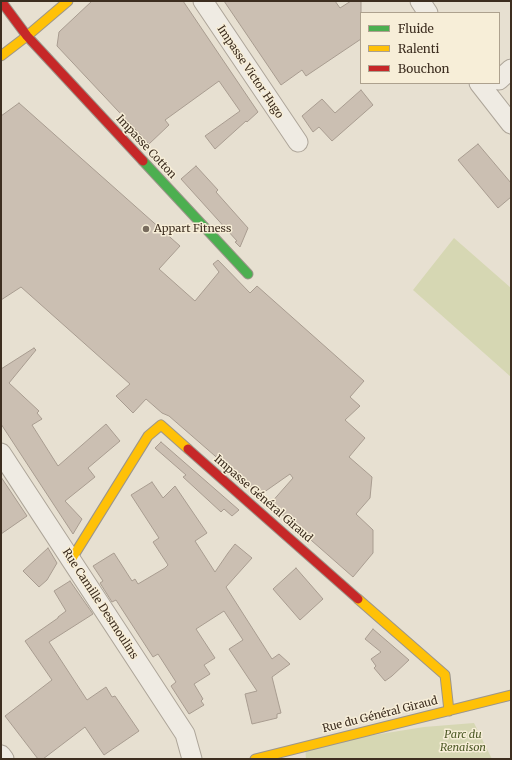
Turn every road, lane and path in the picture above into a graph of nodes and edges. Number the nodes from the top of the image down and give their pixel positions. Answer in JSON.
{"nodes":[{"id":1,"x":1,"y":1,"type":"edge"},
{"id":2,"x":68,"y":1,"type":"edge"},
{"id":3,"x":203,"y":1,"type":"edge"},
{"id":4,"x":420,"y":1,"type":"edge"},
{"id":5,"x":427,"y":12,"type":"edge"},
{"id":6,"x":27,"y":36,"type":"junction"},
{"id":7,"x":1,"y":56,"type":"edge"},
{"id":8,"x":511,"y":69,"type":"edge"},
{"id":9,"x":500,"y":77,"type":"edge"},
{"id":10,"x":490,"y":84,"type":"edge"},
{"id":11,"x":511,"y":124,"type":"edge"},
{"id":12,"x":298,"y":142,"type":"dead end"},
{"id":13,"x":248,"y":274,"type":"dead end"},
{"id":14,"x":1,"y":453,"type":"edge"},
{"id":15,"x":71,"y":560,"type":"junction"},
{"id":16,"x":511,"y":695,"type":"edge"},
{"id":17,"x":449,"y":710,"type":"junction"},
{"id":18,"x":1,"y":755,"type":"edge"},
{"id":19,"x":4,"y":759,"type":"edge"},
{"id":20,"x":192,"y":759,"type":"edge"},
{"id":21,"x":255,"y":759,"type":"edge"}],
"edges":[{"from":1,"to":6,"type":"street","name":"Impasse Cotton"},
{"from":2,"to":6,"type":"street"},
{"from":3,"to":12,"type":"street","name":"Impasse Victor Hugo"},
{"from":4,"to":5,"type":"street"},
{"from":6,"to":7,"type":"street"},
{"from":6,"to":13,"type":"street","name":"Impasse Cotton"},
{"from":8,"to":9,"type":"street"},
{"from":10,"to":11,"type":"street"},
{"from":14,"to":15,"type":"street","name":"Rue Camille Desmoulins"},
{"from":15,"to":17,"type":"street","name":"Impasse Général Giraud"},
{"from":15,"to":20,"type":"street","name":"Rue Camille Desmoulins"},
{"from":16,"to":17,"type":"street","name":"Rue du Général Giraud"},
{"from":17,"to":21,"type":"street","name":"Rue du Général Giraud"},
{"from":18,"to":19,"type":"street"}]}
